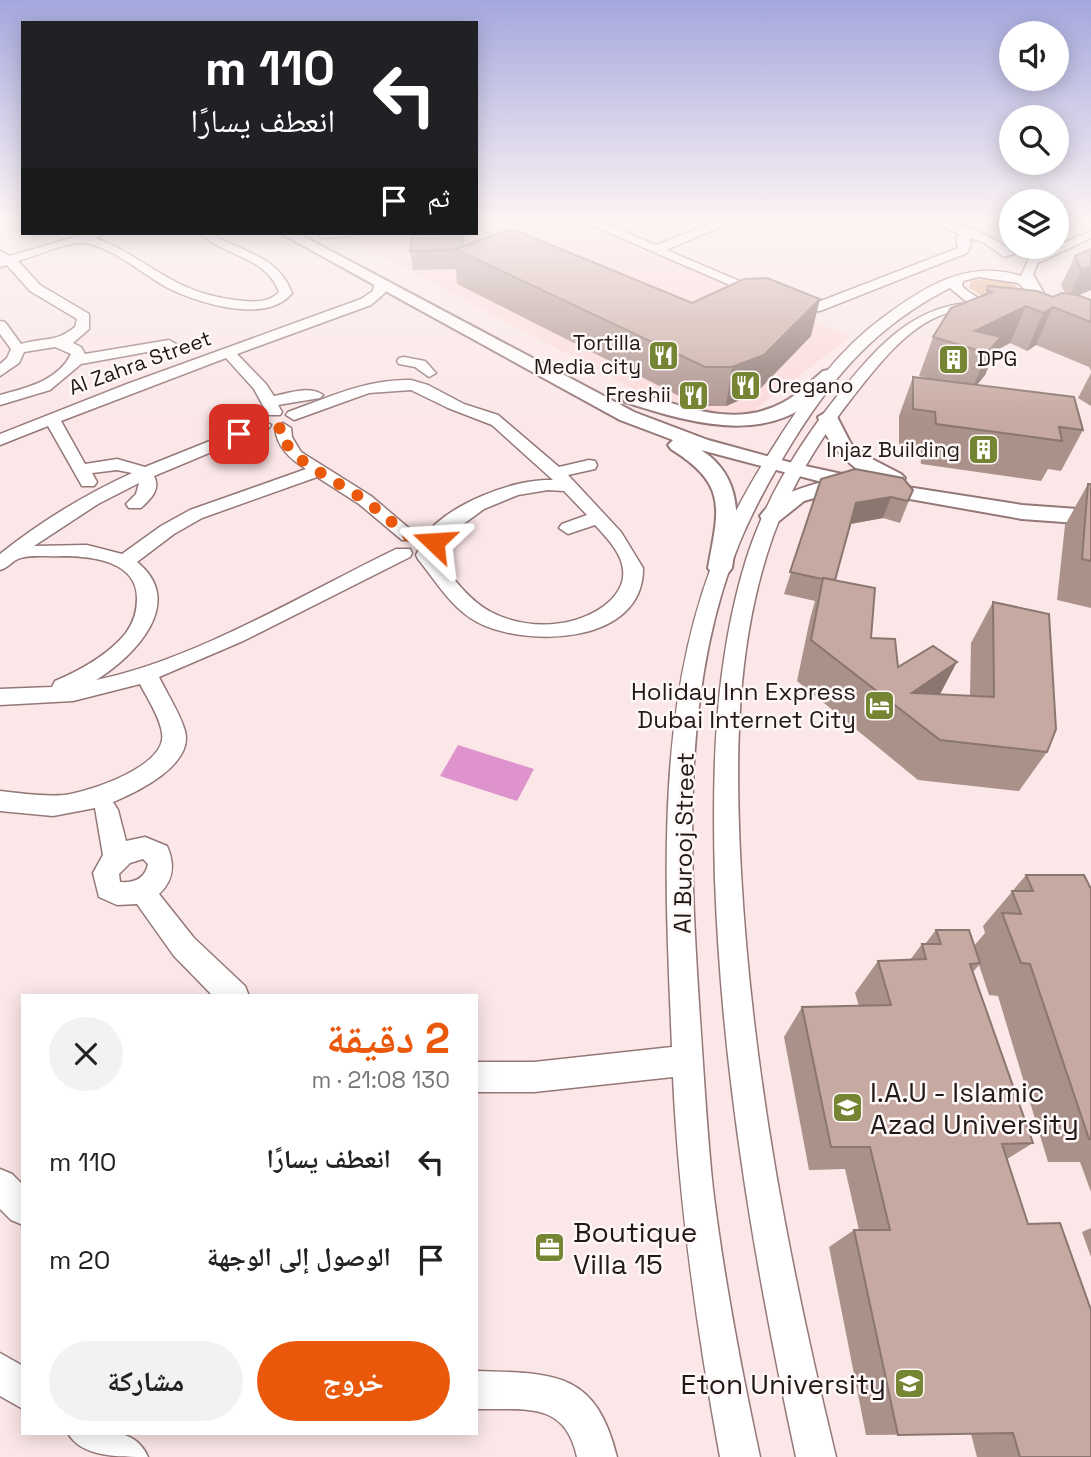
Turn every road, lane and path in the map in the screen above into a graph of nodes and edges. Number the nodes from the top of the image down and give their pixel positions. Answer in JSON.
{"nodes":[{"id":1,"x":31,"y":285,"type":"edge"},
{"id":2,"x":172,"y":285,"type":"edge"},
{"id":3,"x":283,"y":285,"type":"edge"},
{"id":4,"x":380,"y":285,"type":"edge"},
{"id":5,"x":384,"y":285,"type":"edge"},
{"id":6,"x":415,"y":285,"type":"edge"},
{"id":7,"x":735,"y":285,"type":"edge"},
{"id":8,"x":874,"y":285,"type":"edge"},
{"id":9,"x":947,"y":285,"type":"edge"},
{"id":10,"x":956,"y":285,"type":"edge"},
{"id":11,"x":1026,"y":285,"type":"edge"},
{"id":12,"x":1032,"y":285,"type":"edge"},
{"id":13,"x":1034,"y":288,"type":"junction"},
{"id":14,"x":806,"y":296,"type":"edge"},
{"id":15,"x":411,"y":299,"type":"junction"},
{"id":16,"x":1050,"y":301,"type":"edge"},
{"id":17,"x":785,"y":305,"type":"junction"},
{"id":18,"x":990,"y":306,"type":"junction"},
{"id":19,"x":1015,"y":308,"type":"junction"},
{"id":20,"x":335,"y":314,"type":"junction"},
{"id":21,"x":1040,"y":314,"type":"edge"},
{"id":22,"x":349,"y":324,"type":"dead end"},
{"id":23,"x":0,"y":325,"type":"edge"},
{"id":24,"x":62,"y":344,"type":"junction"},
{"id":25,"x":18,"y":349,"type":"junction"},
{"id":26,"x":183,"y":351,"type":"dead end"},
{"id":27,"x":229,"y":353,"type":"junction"},
{"id":28,"x":77,"y":360,"type":"junction"},
{"id":29,"x":404,"y":360,"type":"dead end"},
{"id":30,"x":0,"y":372,"type":"edge"},
{"id":31,"x":830,"y":375,"type":"junction"},
{"id":32,"x":400,"y":384,"type":"junction"},
{"id":33,"x":315,"y":395,"type":"dead end"},
{"id":34,"x":620,"y":397,"type":"junction"},
{"id":35,"x":0,"y":400,"type":"edge"},
{"id":36,"x":828,"y":417,"type":"junction"},
{"id":37,"x":52,"y":418,"type":"junction"},
{"id":38,"x":278,"y":420,"type":"junction"},
{"id":39,"x":0,"y":440,"type":"edge"},
{"id":40,"x":268,"y":450,"type":"dead end"},
{"id":41,"x":785,"y":461,"type":"junction"},
{"id":42,"x":589,"y":465,"type":"dead end"},
{"id":43,"x":318,"y":470,"type":"junction"},
{"id":44,"x":80,"y":471,"type":"junction"},
{"id":45,"x":144,"y":473,"type":"junction"},
{"id":46,"x":555,"y":474,"type":"junction"},
{"id":47,"x":894,"y":478,"type":"junction"},
{"id":48,"x":855,"y":483,"type":"junction"},
{"id":49,"x":521,"y":487,"type":"junction"},
{"id":50,"x":70,"y":494,"type":"dead end"},
{"id":51,"x":125,"y":494,"type":"junction"},
{"id":52,"x":92,"y":500,"type":"junction"},
{"id":53,"x":1091,"y":504,"type":"edge"},
{"id":54,"x":771,"y":516,"type":"junction"},
{"id":55,"x":597,"y":517,"type":"junction"},
{"id":56,"x":1091,"y":517,"type":"edge"},
{"id":57,"x":568,"y":528,"type":"dead end"},
{"id":58,"x":406,"y":544,"type":"junction"},
{"id":59,"x":428,"y":547,"type":"junction"},
{"id":60,"x":7,"y":559,"type":"edge"},
{"id":61,"x":124,"y":562,"type":"junction"},
{"id":62,"x":720,"y":568,"type":"junction"},
{"id":63,"x":147,"y":675,"type":"junction"},
{"id":64,"x":0,"y":697,"type":"edge"},
{"id":65,"x":30,"y":698,"type":"junction"},
{"id":66,"x":0,"y":801,"type":"edge"},
{"id":67,"x":106,"y":810,"type":"dead end"},
{"id":68,"x":117,"y":858,"type":"junction"},
{"id":69,"x":143,"y":891,"type":"junction"},
{"id":70,"x":233,"y":994,"type":"edge"},
{"id":71,"x":688,"y":1060,"type":"junction"},
{"id":72,"x":478,"y":1077,"type":"edge"},
{"id":73,"x":0,"y":1186,"type":"edge"},
{"id":74,"x":21,"y":1206,"type":"edge"},
{"id":75,"x":0,"y":1372,"type":"edge"},
{"id":76,"x":21,"y":1388,"type":"edge"},
{"id":77,"x":478,"y":1390,"type":"edge"},
{"id":78,"x":90,"y":1435,"type":"edge"},
{"id":79,"x":128,"y":1457,"type":"edge"},
{"id":80,"x":597,"y":1457,"type":"edge"},
{"id":81,"x":740,"y":1457,"type":"edge"},
{"id":82,"x":816,"y":1457,"type":"edge"}],
"edges":[{"from":1,"to":24,"type":"street"},
{"from":2,"to":3,"type":"street"},
{"from":4,"to":20,"type":"street","name":"Al Zahra Street"},
{"from":5,"to":15,"type":"main road"},
{"from":6,"to":34,"type":"main road"},
{"from":7,"to":17,"type":"street"},
{"from":8,"to":17,"type":"street"},
{"from":9,"to":31,"type":"street","name":"Al Burooj Street"},
{"from":10,"to":18,"type":"street"},
{"from":11,"to":13,"type":"street"},
{"from":12,"to":13,"type":"street"},
{"from":13,"to":16,"type":"street"},
{"from":13,"to":19,"type":"street"},
{"from":14,"to":17,"type":"street"},
{"from":15,"to":20,"type":"street","name":"Al Zahra Street"},
{"from":15,"to":34,"type":"main road"},
{"from":18,"to":19,"type":"street"},
{"from":18,"to":36,"type":"street","name":"Al Burooj Street"},
{"from":19,"to":21,"type":"street"},
{"from":20,"to":22,"type":"street"},
{"from":20,"to":27,"type":"street","name":"Al Zahra Street"},
{"from":23,"to":25,"type":"street"},
{"from":24,"to":25,"type":"street"},
{"from":24,"to":28,"type":"street"},
{"from":25,"to":30,"type":"street"},
{"from":26,"to":28,"type":"street"},
{"from":27,"to":37,"type":"street","name":"Al Zahra Street"},
{"from":27,"to":38,"type":"street"},
{"from":28,"to":35,"type":"street"},
{"from":29,"to":32,"type":"street"},
{"from":31,"to":34,"type":"main road"},
{"from":31,"to":41,"type":"street","name":"Al Burooj Street"},
{"from":32,"to":38,"type":"street"},
{"from":32,"to":46,"type":"street"},
{"from":33,"to":38,"type":"street"},
{"from":34,"to":41,"type":"main road"},
{"from":34,"to":62,"type":"main road"},
{"from":36,"to":41,"type":"street","name":"Al Burooj Street"},
{"from":36,"to":47,"type":"main road"},
{"from":37,"to":39,"type":"street","name":"Al Zahra Street"},
{"from":37,"to":44,"type":"street"},
{"from":38,"to":40,"type":"street"},
{"from":38,"to":43,"type":"street"},
{"from":38,"to":45,"type":"street"},
{"from":41,"to":47,"type":"main road"},
{"from":41,"to":48,"type":"main road"},
{"from":41,"to":54,"type":"street","name":"Al Burooj Street"},
{"from":41,"to":62,"type":"street","name":"Al Burooj Street"},
{"from":42,"to":46,"type":"street"},
{"from":43,"to":58,"type":"street"},
{"from":43,"to":61,"type":"street"},
{"from":44,"to":45,"type":"street"},
{"from":44,"to":52,"type":"street"},
{"from":45,"to":51,"type":"street"},
{"from":45,"to":51,"type":"street"},
{"from":46,"to":49,"type":"street"},
{"from":46,"to":49,"type":"street"},
{"from":46,"to":55,"type":"street"},
{"from":47,"to":53,"type":"main road"},
{"from":48,"to":54,"type":"main road"},
{"from":48,"to":56,"type":"main road"},
{"from":49,"to":59,"type":"street"},
{"from":50,"to":52,"type":"street"},
{"from":51,"to":52,"type":"street"},
{"from":52,"to":60,"type":"street"},
{"from":54,"to":82,"type":"street","name":"Al Burooj Street"},
{"from":55,"to":57,"type":"street"},
{"from":55,"to":59,"type":"street"},
{"from":58,"to":59,"type":"street"},
{"from":58,"to":63,"type":"street"},
{"from":60,"to":61,"type":"street"},
{"from":61,"to":65,"type":"street"},
{"from":62,"to":71,"type":"street","name":"Al Burooj Street"},
{"from":63,"to":65,"type":"street"},
{"from":63,"to":66,"type":"street"},
{"from":64,"to":65,"type":"street"},
{"from":67,"to":68,"type":"street"},
{"from":68,"to":69,"type":"street"},
{"from":68,"to":69,"type":"street"},
{"from":69,"to":70,"type":"street"},
{"from":71,"to":72,"type":"street"},
{"from":71,"to":81,"type":"street","name":"Al Burooj Street"},
{"from":73,"to":74,"type":"street"},
{"from":75,"to":76,"type":"street"},
{"from":77,"to":80,"type":"street"},
{"from":78,"to":79,"type":"street"}]}
